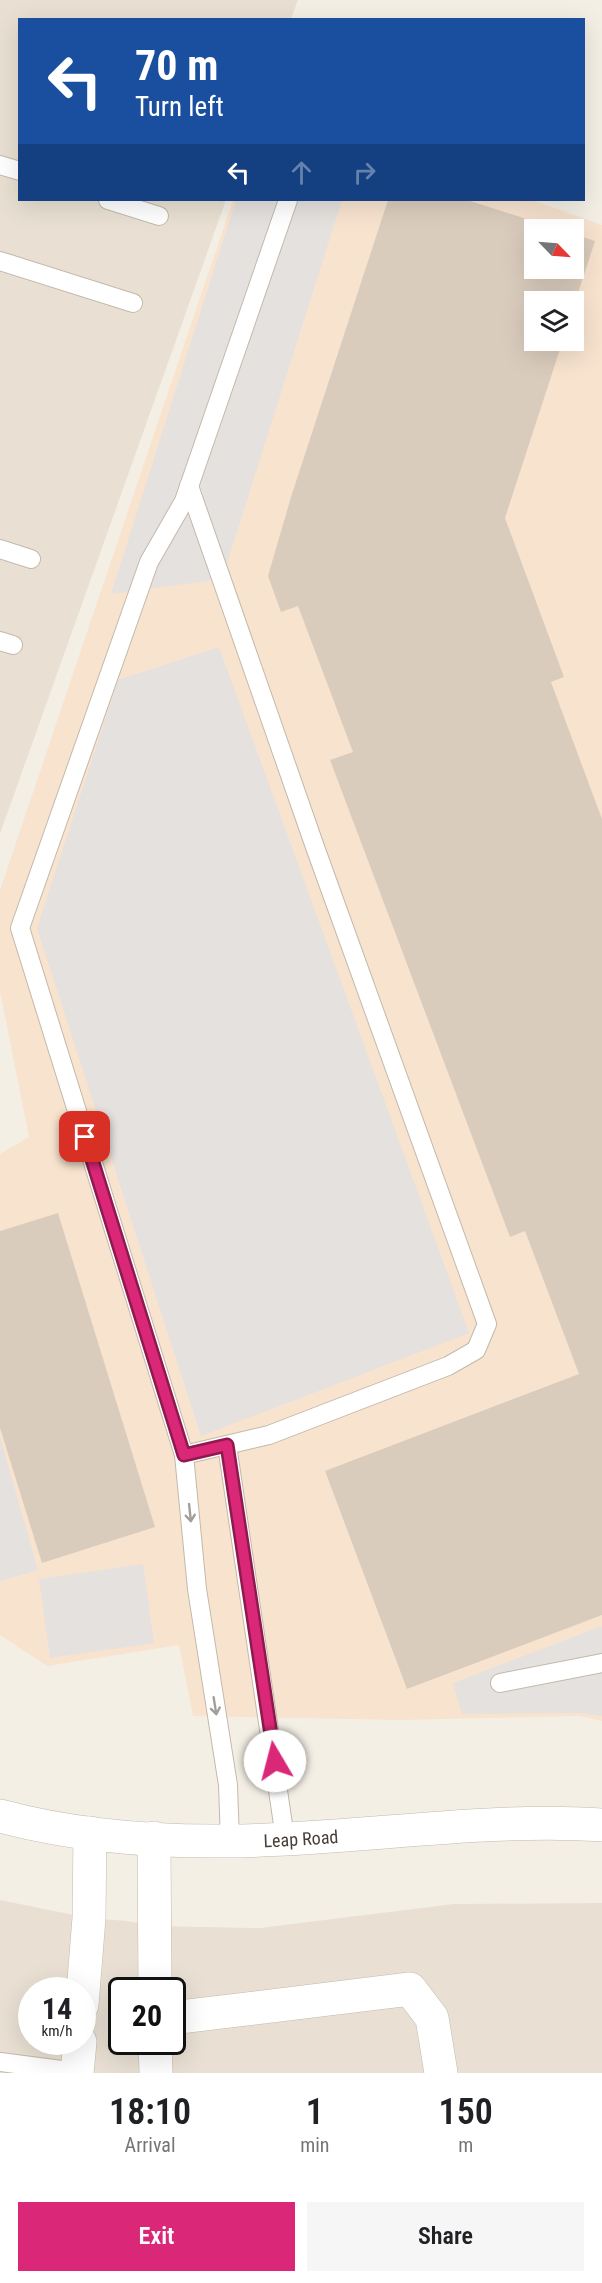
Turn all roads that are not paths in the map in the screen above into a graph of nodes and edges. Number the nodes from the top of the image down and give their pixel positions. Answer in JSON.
{"nodes":[{"id":1,"x":0,"y":165,"type":"edge"},
{"id":2,"x":18,"y":170,"type":"edge"},
{"id":3,"x":111,"y":201,"type":"edge"},
{"id":4,"x":288,"y":201,"type":"edge"},
{"id":5,"x":159,"y":216,"type":"dead end"},
{"id":6,"x":0,"y":261,"type":"edge"},
{"id":7,"x":134,"y":303,"type":"dead end"},
{"id":8,"x":189,"y":486,"type":"junction"},
{"id":9,"x":0,"y":549,"type":"edge"},
{"id":10,"x":31,"y":559,"type":"dead end"},
{"id":11,"x":227,"y":1445,"type":"junction"},
{"id":12,"x":184,"y":1455,"type":"junction"},
{"id":13,"x":602,"y":1663,"type":"edge"},
{"id":14,"x":500,"y":1683,"type":"dead end"},
{"id":15,"x":0,"y":1816,"type":"edge"},
{"id":16,"x":602,"y":1825,"type":"edge"},
{"id":17,"x":90,"y":1833,"type":"junction"},
{"id":18,"x":154,"y":1838,"type":"junction"},
{"id":19,"x":285,"y":1838,"type":"junction"},
{"id":20,"x":230,"y":1841,"type":"junction"},
{"id":21,"x":84,"y":1977,"type":"edge"},
{"id":22,"x":154,"y":1977,"type":"edge"},
{"id":23,"x":186,"y":2016,"type":"edge"},
{"id":24,"x":155,"y":2055,"type":"edge"},
{"id":25,"x":0,"y":2062,"type":"edge"},
{"id":26,"x":78,"y":2062,"type":"edge"},
{"id":27,"x":156,"y":2073,"type":"edge"},
{"id":28,"x":441,"y":2073,"type":"edge"}],
"edges":[{"from":1,"to":2,"type":"lane"},
{"from":3,"to":5,"type":"lane"},
{"from":4,"to":8,"type":"lane"},
{"from":6,"to":7,"type":"lane"},
{"from":8,"to":11,"type":"lane"},
{"from":8,"to":12,"type":"lane"},
{"from":9,"to":10,"type":"lane"},
{"from":11,"to":12,"type":"lane"},
{"from":11,"to":19,"type":"lane"},
{"from":12,"to":20,"type":"lane","one_way":true},
{"from":13,"to":14,"type":"lane"},
{"from":15,"to":17,"type":"street","name":"Leap Road"},
{"from":16,"to":19,"type":"street","name":"Leap Road"},
{"from":17,"to":18,"type":"street","name":"Leap Road"},
{"from":17,"to":21,"type":"street"},
{"from":18,"to":20,"type":"street","name":"Leap Road"},
{"from":18,"to":22,"type":"street"},
{"from":19,"to":20,"type":"street","name":"Leap Road"},
{"from":23,"to":28,"type":"street"},
{"from":24,"to":27,"type":"street"},
{"from":25,"to":26,"type":"lane"}]}
